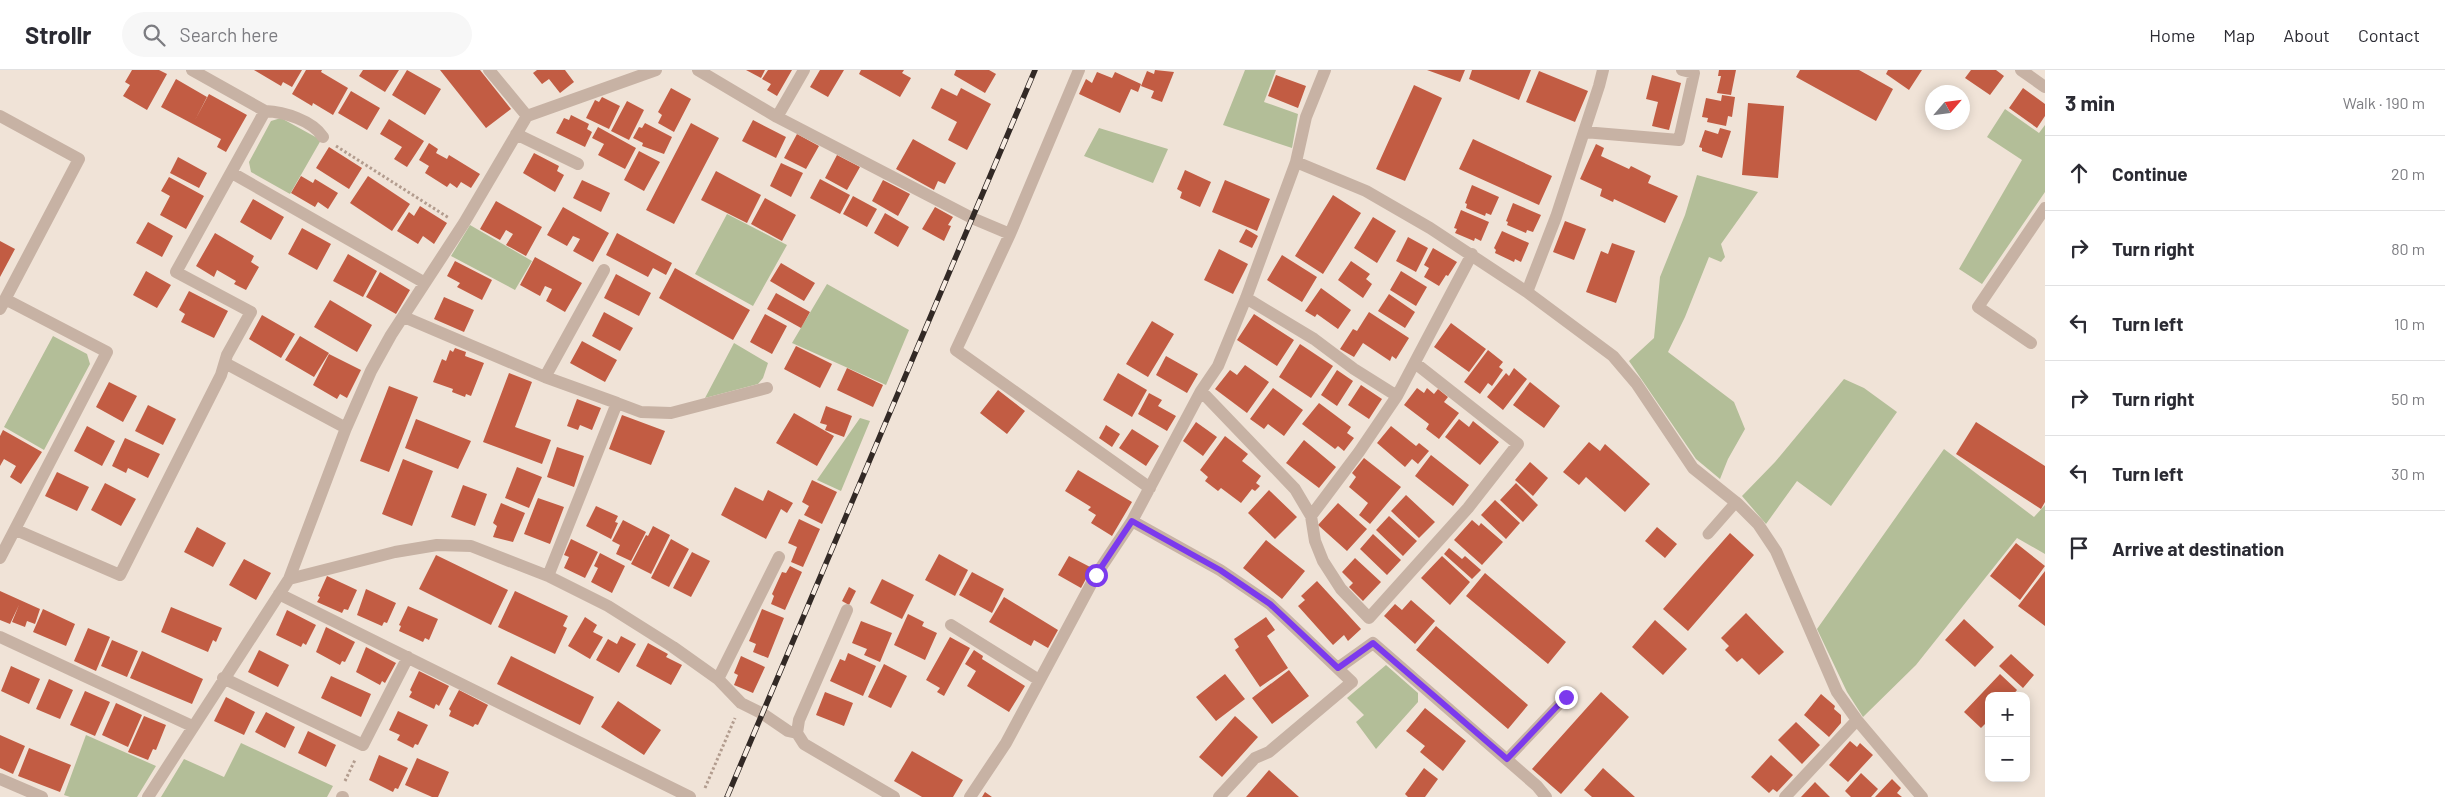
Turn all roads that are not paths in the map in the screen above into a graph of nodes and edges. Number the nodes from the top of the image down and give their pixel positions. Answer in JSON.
{"nodes":[{"id":1,"x":192,"y":70,"type":"edge"},
{"id":2,"x":489,"y":70,"type":"edge"},
{"id":3,"x":656,"y":70,"type":"edge"},
{"id":4,"x":698,"y":70,"type":"edge"},
{"id":5,"x":804,"y":70,"type":"edge"},
{"id":6,"x":1079,"y":70,"type":"edge"},
{"id":7,"x":1325,"y":70,"type":"edge"},
{"id":8,"x":1603,"y":70,"type":"edge"},
{"id":9,"x":1682,"y":70,"type":"edge"},
{"id":10,"x":2021,"y":70,"type":"edge"},
{"id":11,"x":2045,"y":87,"type":"edge"},
{"id":12,"x":265,"y":110,"type":"junction"},
{"id":13,"x":0,"y":116,"type":"edge"},
{"id":14,"x":527,"y":116,"type":"junction"},
{"id":15,"x":777,"y":117,"type":"junction"},
{"id":16,"x":1584,"y":132,"type":"junction"},
{"id":17,"x":516,"y":134,"type":"junction"},
{"id":18,"x":323,"y":137,"type":"road end"},
{"id":19,"x":1296,"y":162,"type":"junction"},
{"id":20,"x":578,"y":164,"type":"dead end"},
{"id":21,"x":232,"y":173,"type":"junction"},
{"id":22,"x":2045,"y":208,"type":"edge"},
{"id":23,"x":1010,"y":234,"type":"junction"},
{"id":24,"x":1472,"y":254,"type":"junction"},
{"id":25,"x":604,"y":270,"type":"dead end"},
{"id":26,"x":425,"y":283,"type":"junction"},
{"id":27,"x":1527,"y":292,"type":"junction"},
{"id":28,"x":1246,"y":298,"type":"junction"},
{"id":29,"x":3,"y":304,"type":"edge"},
{"id":30,"x":404,"y":317,"type":"junction"},
{"id":31,"x":2031,"y":343,"type":"dead end"},
{"id":32,"x":225,"y":363,"type":"junction"},
{"id":33,"x":1415,"y":363,"type":"junction"},
{"id":34,"x":545,"y":377,"type":"junction"},
{"id":35,"x":767,"y":388,"type":"dead end"},
{"id":36,"x":1201,"y":391,"type":"junction"},
{"id":37,"x":1397,"y":396,"type":"junction"},
{"id":38,"x":616,"y":403,"type":"junction"},
{"id":39,"x":346,"y":428,"type":"junction"},
{"id":40,"x":1150,"y":488,"type":"junction"},
{"id":41,"x":1736,"y":502,"type":"junction"},
{"id":42,"x":1311,"y":516,"type":"junction"},
{"id":43,"x":1132,"y":521,"type":"junction"},
{"id":44,"x":16,"y":530,"type":"junction"},
{"id":45,"x":1708,"y":534,"type":"dead end"},
{"id":46,"x":780,"y":557,"type":"dead end"},
{"id":47,"x":0,"y":558,"type":"edge"},
{"id":48,"x":548,"y":576,"type":"junction"},
{"id":49,"x":289,"y":579,"type":"junction"},
{"id":50,"x":279,"y":594,"type":"junction"},
{"id":51,"x":847,"y":610,"type":"dead end"},
{"id":52,"x":950,"y":625,"type":"dead end"},
{"id":53,"x":0,"y":637,"type":"edge"},
{"id":54,"x":408,"y":657,"type":"junction"},
{"id":55,"x":1338,"y":668,"type":"junction"},
{"id":56,"x":223,"y":678,"type":"junction"},
{"id":57,"x":718,"y":679,"type":"junction"},
{"id":58,"x":1039,"y":680,"type":"junction"},
{"id":59,"x":1566,"y":697,"type":"dead end"},
{"id":60,"x":1857,"y":720,"type":"junction"},
{"id":61,"x":192,"y":726,"type":"junction"},
{"id":62,"x":797,"y":733,"type":"junction"},
{"id":63,"x":1507,"y":759,"type":"junction"},
{"id":64,"x":0,"y":780,"type":"edge"},
{"id":65,"x":42,"y":797,"type":"edge"},
{"id":66,"x":148,"y":797,"type":"edge"},
{"id":67,"x":690,"y":797,"type":"edge"},
{"id":68,"x":894,"y":797,"type":"edge"},
{"id":69,"x":970,"y":797,"type":"edge"},
{"id":70,"x":1219,"y":797,"type":"edge"},
{"id":71,"x":1546,"y":797,"type":"edge"},
{"id":72,"x":1785,"y":797,"type":"edge"},
{"id":73,"x":1922,"y":797,"type":"edge"}],
"edges":[{"from":1,"to":12,"type":"street"},
{"from":2,"to":14,"type":"street"},
{"from":3,"to":14,"type":"street"},
{"from":4,"to":15,"type":"street"},
{"from":5,"to":15,"type":"street"},
{"from":6,"to":23,"type":"street"},
{"from":7,"to":19,"type":"street"},
{"from":8,"to":16,"type":"street"},
{"from":9,"to":16,"type":"street"},
{"from":10,"to":11,"type":"street"},
{"from":12,"to":18,"type":"street"},
{"from":12,"to":21,"type":"street"},
{"from":13,"to":29,"type":"street"},
{"from":14,"to":17,"type":"street"},
{"from":15,"to":23,"type":"street"},
{"from":16,"to":27,"type":"street"},
{"from":17,"to":20,"type":"street"},
{"from":17,"to":26,"type":"street"},
{"from":19,"to":24,"type":"street"},
{"from":19,"to":28,"type":"street"},
{"from":21,"to":26,"type":"street"},
{"from":21,"to":32,"type":"street"},
{"from":22,"to":31,"type":"street"},
{"from":23,"to":40,"type":"street"},
{"from":24,"to":27,"type":"street"},
{"from":24,"to":33,"type":"street"},
{"from":25,"to":34,"type":"street"},
{"from":26,"to":30,"type":"street"},
{"from":27,"to":41,"type":"street"},
{"from":28,"to":36,"type":"street"},
{"from":28,"to":37,"type":"street"},
{"from":29,"to":44,"type":"street"},
{"from":30,"to":34,"type":"street"},
{"from":30,"to":39,"type":"street"},
{"from":32,"to":39,"type":"street"},
{"from":32,"to":44,"type":"street"},
{"from":33,"to":37,"type":"street"},
{"from":33,"to":42,"type":"street"},
{"from":34,"to":38,"type":"street"},
{"from":35,"to":38,"type":"street"},
{"from":36,"to":40,"type":"street"},
{"from":36,"to":42,"type":"street"},
{"from":37,"to":42,"type":"street"},
{"from":38,"to":48,"type":"street"},
{"from":39,"to":49,"type":"street"},
{"from":40,"to":43,"type":"street"},
{"from":41,"to":45,"type":"lane"},
{"from":41,"to":60,"type":"street"},
{"from":43,"to":55,"type":"street"},
{"from":43,"to":58,"type":"street"},
{"from":44,"to":47,"type":"street"},
{"from":46,"to":57,"type":"street"},
{"from":48,"to":49,"type":"street"},
{"from":48,"to":57,"type":"street"},
{"from":49,"to":50,"type":"street"},
{"from":50,"to":54,"type":"street"},
{"from":50,"to":56,"type":"street"},
{"from":51,"to":62,"type":"street"},
{"from":52,"to":58,"type":"street"},
{"from":53,"to":61,"type":"street"},
{"from":54,"to":56,"type":"street"},
{"from":54,"to":67,"type":"street"},
{"from":55,"to":63,"type":"street"},
{"from":55,"to":70,"type":"street"},
{"from":56,"to":61,"type":"street"},
{"from":57,"to":62,"type":"street"},
{"from":58,"to":69,"type":"street"},
{"from":59,"to":63,"type":"lane"},
{"from":60,"to":72,"type":"street"},
{"from":60,"to":73,"type":"street"},
{"from":61,"to":66,"type":"street"},
{"from":62,"to":68,"type":"street"},
{"from":63,"to":71,"type":"street"},
{"from":64,"to":65,"type":"street"}]}
